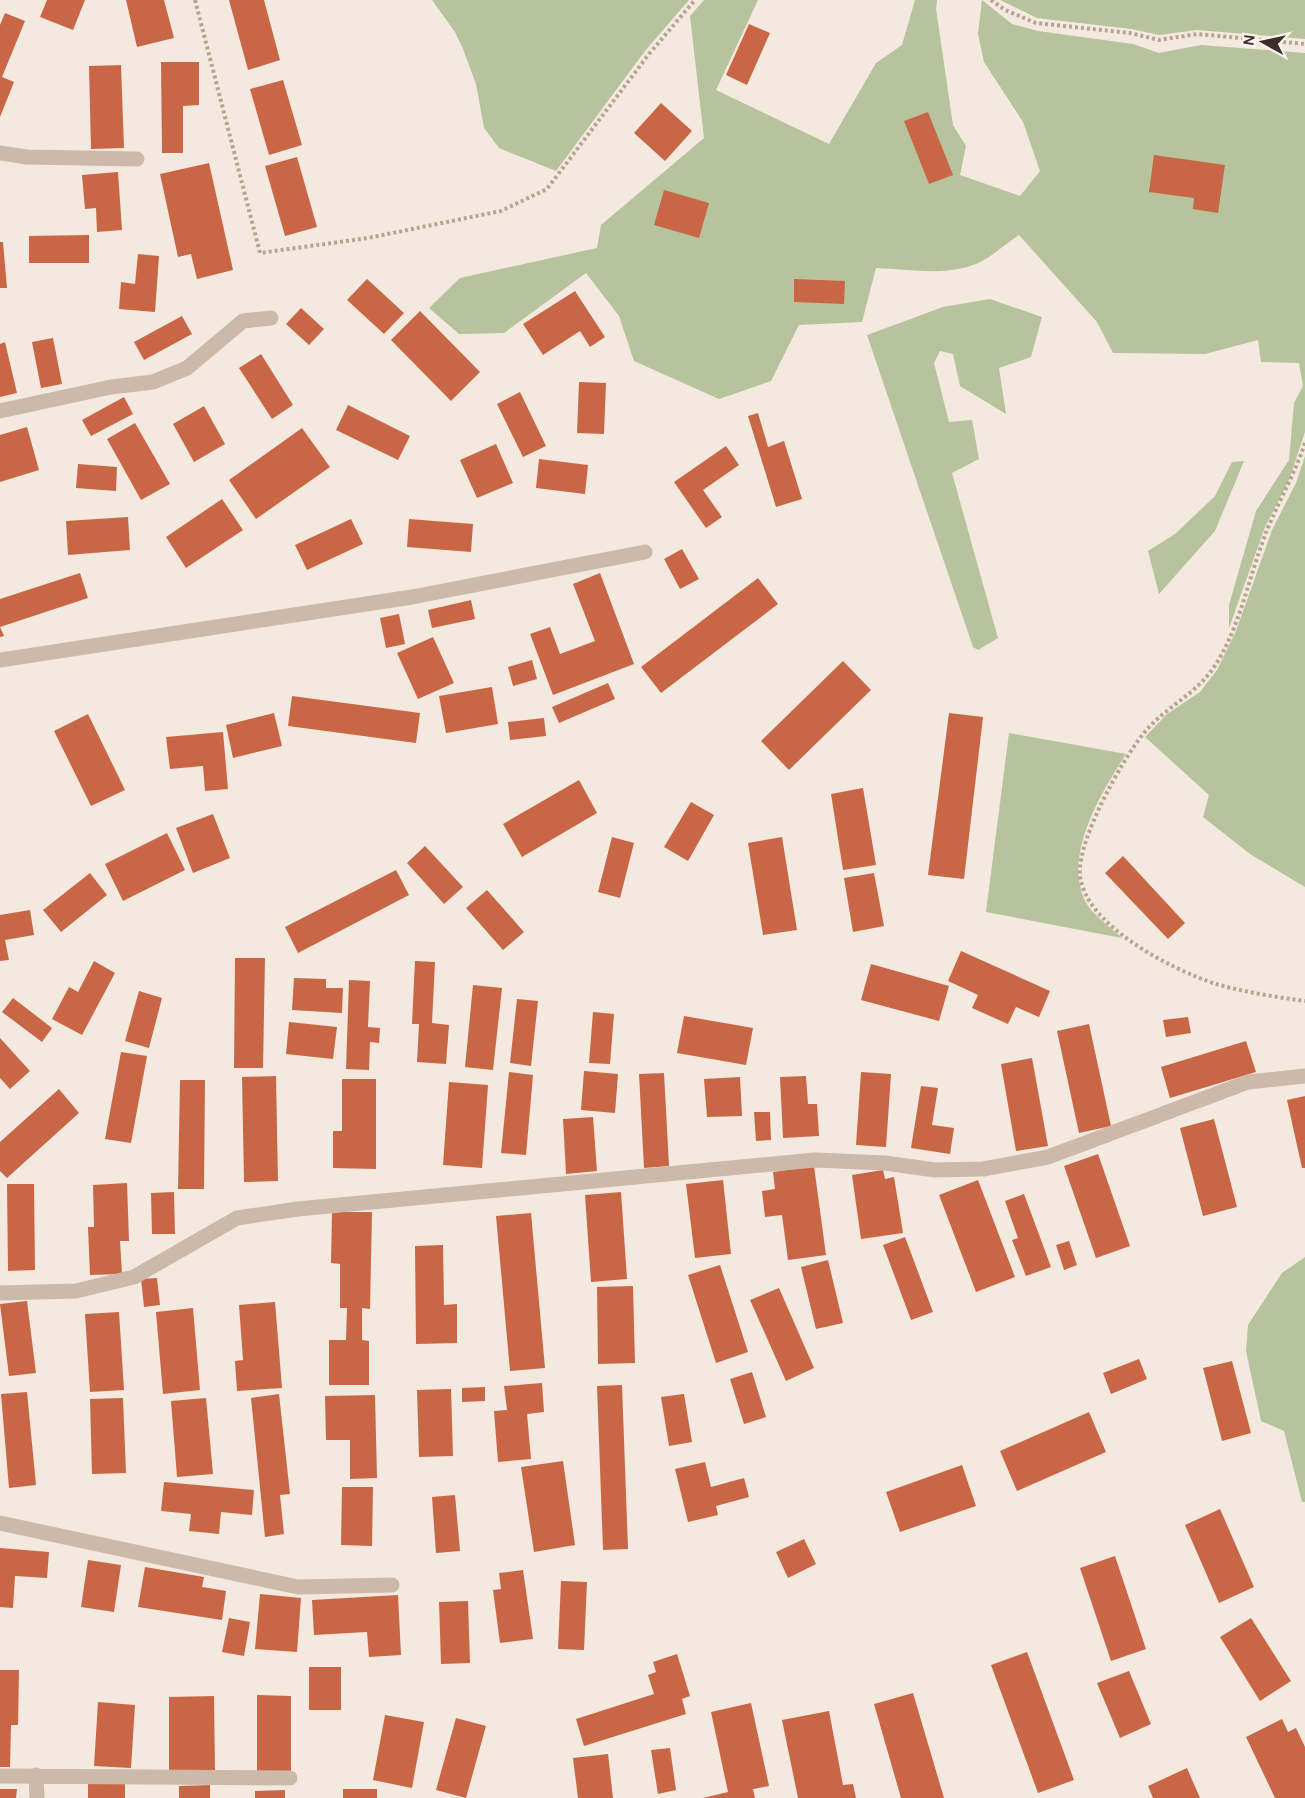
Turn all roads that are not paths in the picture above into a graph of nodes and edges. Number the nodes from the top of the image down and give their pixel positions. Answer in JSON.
{"nodes":[{"id":1,"x":0,"y":153,"type":"edge"},
{"id":2,"x":137,"y":159,"type":"dead end"},
{"id":3,"x":271,"y":318,"type":"dead end"},
{"id":4,"x":0,"y":411,"type":"edge"},
{"id":5,"x":645,"y":552,"type":"dead end"},
{"id":6,"x":0,"y":660,"type":"edge"},
{"id":7,"x":1305,"y":1076,"type":"edge"},
{"id":8,"x":0,"y":1293,"type":"edge"},
{"id":9,"x":0,"y":1523,"type":"edge"},
{"id":10,"x":392,"y":1585,"type":"dead end"},
{"id":11,"x":36,"y":1775,"type":"junction"},
{"id":12,"x":0,"y":1776,"type":"edge"},
{"id":13,"x":290,"y":1778,"type":"dead end"},
{"id":14,"x":37,"y":1798,"type":"edge"}],
"edges":[{"from":1,"to":2,"type":"street"},
{"from":3,"to":4,"type":"street"},
{"from":5,"to":6,"type":"street"},
{"from":7,"to":8,"type":"street"},
{"from":9,"to":10,"type":"street"},
{"from":11,"to":12,"type":"street"},
{"from":11,"to":13,"type":"street"},
{"from":11,"to":14,"type":"street"}]}
